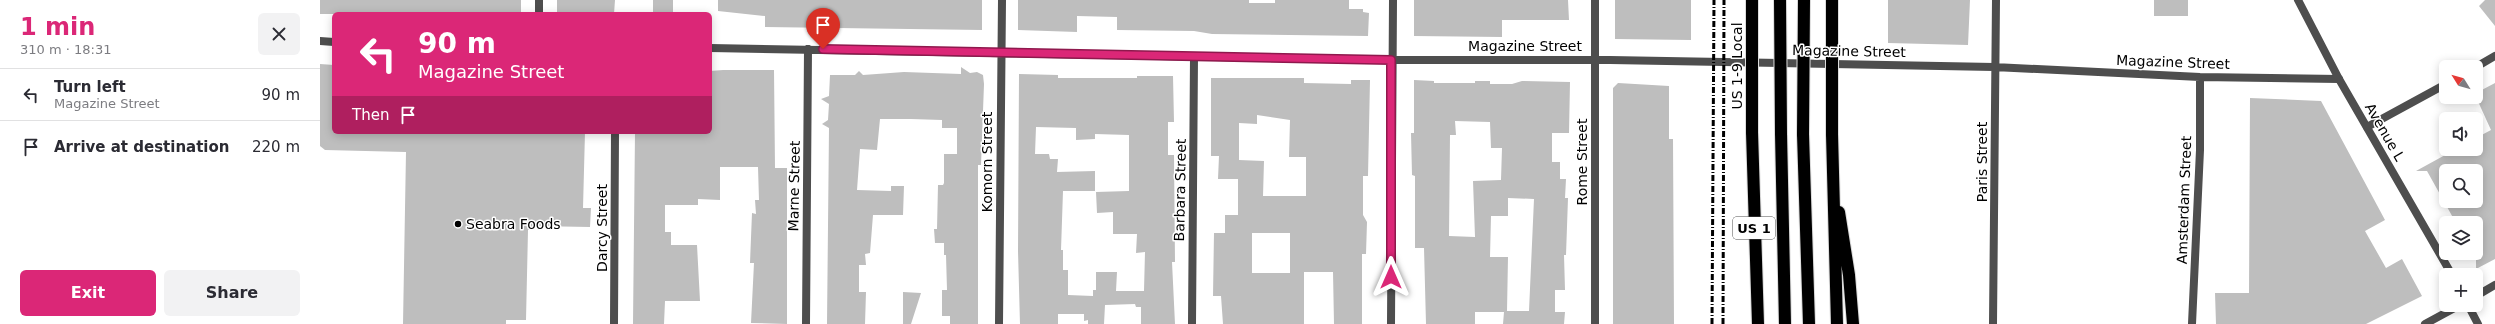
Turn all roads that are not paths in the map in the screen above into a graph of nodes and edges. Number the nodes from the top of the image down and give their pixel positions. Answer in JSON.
{"nodes":[{"id":1,"x":540,"y":0,"type":"edge"},
{"id":2,"x":1002,"y":0,"type":"edge"},
{"id":3,"x":1393,"y":0,"type":"edge"},
{"id":4,"x":1595,"y":0,"type":"edge"},
{"id":5,"x":1752,"y":0,"type":"edge"},
{"id":6,"x":1780,"y":0,"type":"edge"},
{"id":7,"x":1804,"y":0,"type":"edge"},
{"id":8,"x":1832,"y":0,"type":"edge"},
{"id":9,"x":1996,"y":0,"type":"edge"},
{"id":10,"x":2298,"y":0,"type":"edge"},
{"id":11,"x":539,"y":12,"type":"edge"},
{"id":12,"x":320,"y":41,"type":"edge"},
{"id":13,"x":332,"y":42,"type":"edge"},
{"id":14,"x":712,"y":48,"type":"edge"},
{"id":15,"x":808,"y":49,"type":"junction"},
{"id":16,"x":1001,"y":52,"type":"junction"},
{"id":17,"x":2495,"y":56,"type":"edge"},
{"id":18,"x":1194,"y":57,"type":"junction"},
{"id":19,"x":1594,"y":59,"type":"junction"},
{"id":20,"x":1391,"y":60,"type":"junction"},
{"id":21,"x":2483,"y":63,"type":"edge"},
{"id":22,"x":1994,"y":67,"type":"junction"},
{"id":23,"x":2200,"y":77,"type":"junction"},
{"id":24,"x":2339,"y":79,"type":"junction"},
{"id":25,"x":2439,"y":88,"type":"edge"},
{"id":26,"x":2368,"y":127,"type":"junction"},
{"id":27,"x":615,"y":134,"type":"edge"},
{"id":28,"x":1833,"y":179,"type":"junction"},
{"id":29,"x":2448,"y":268,"type":"edge"},
{"id":30,"x":2495,"y":285,"type":"edge"},
{"id":31,"x":2483,"y":292,"type":"edge"},
{"id":32,"x":2447,"y":312,"type":"edge"},
{"id":33,"x":2472,"y":312,"type":"edge"},
{"id":34,"x":614,"y":324,"type":"edge"},
{"id":35,"x":806,"y":324,"type":"edge"},
{"id":36,"x":999,"y":324,"type":"edge"},
{"id":37,"x":1192,"y":324,"type":"edge"},
{"id":38,"x":1391,"y":324,"type":"edge"},
{"id":39,"x":1595,"y":324,"type":"edge"},
{"id":40,"x":1758,"y":324,"type":"edge"},
{"id":41,"x":1785,"y":324,"type":"edge"},
{"id":42,"x":1809,"y":324,"type":"edge"},
{"id":43,"x":1837,"y":324,"type":"edge"},
{"id":44,"x":1853,"y":324,"type":"edge"},
{"id":45,"x":1993,"y":324,"type":"edge"},
{"id":46,"x":2192,"y":324,"type":"edge"},
{"id":47,"x":2425,"y":324,"type":"edge"},
{"id":48,"x":2478,"y":324,"type":"edge"}],
"edges":[{"from":1,"to":11,"type":"street"},
{"from":2,"to":16,"type":"street","name":"Komorn Street"},
{"from":3,"to":20,"type":"street"},
{"from":4,"to":19,"type":"street","name":"Rome Street"},
{"from":5,"to":40,"type":"highway","name":"US 1-9 Local","number":"US 1","bridge":true},
{"from":6,"to":41,"type":"highway","bridge":true},
{"from":7,"to":42,"type":"highway","bridge":true},
{"from":8,"to":28,"type":"highway","bridge":true},
{"from":9,"to":22,"type":"street","name":"Paris Street"},
{"from":10,"to":24,"type":"street","name":"Avenue L"},
{"from":12,"to":13,"type":"street"},
{"from":14,"to":15,"type":"street","name":"Magazine Street"},
{"from":15,"to":16,"type":"street","name":"Magazine Street"},
{"from":15,"to":35,"type":"street","name":"Marne Street"},
{"from":16,"to":18,"type":"street","name":"Magazine Street"},
{"from":16,"to":36,"type":"street","name":"Komorn Street"},
{"from":17,"to":21,"type":"street"},
{"from":18,"to":20,"type":"street","name":"Magazine Street"},
{"from":18,"to":37,"type":"street","name":"Barbara Street"},
{"from":19,"to":20,"type":"street","name":"Magazine Street"},
{"from":19,"to":22,"type":"street","name":"Magazine Street"},
{"from":19,"to":39,"type":"street","name":"Rome Street"},
{"from":20,"to":38,"type":"street"},
{"from":22,"to":23,"type":"street","name":"Magazine Street"},
{"from":22,"to":45,"type":"street","name":"Paris Street"},
{"from":23,"to":24,"type":"street","name":"Magazine Street"},
{"from":23,"to":46,"type":"street","name":"Amsterdam Street"},
{"from":24,"to":26,"type":"street","name":"Avenue L"},
{"from":25,"to":26,"type":"street"},
{"from":26,"to":29,"type":"street","name":"Avenue L"},
{"from":27,"to":34,"type":"street","name":"Darcy Street"},
{"from":28,"to":43,"type":"highway"},
{"from":28,"to":44,"type":"highway"},
{"from":30,"to":31,"type":"street"},
{"from":32,"to":47,"type":"street"},
{"from":33,"to":48,"type":"street"}]}
